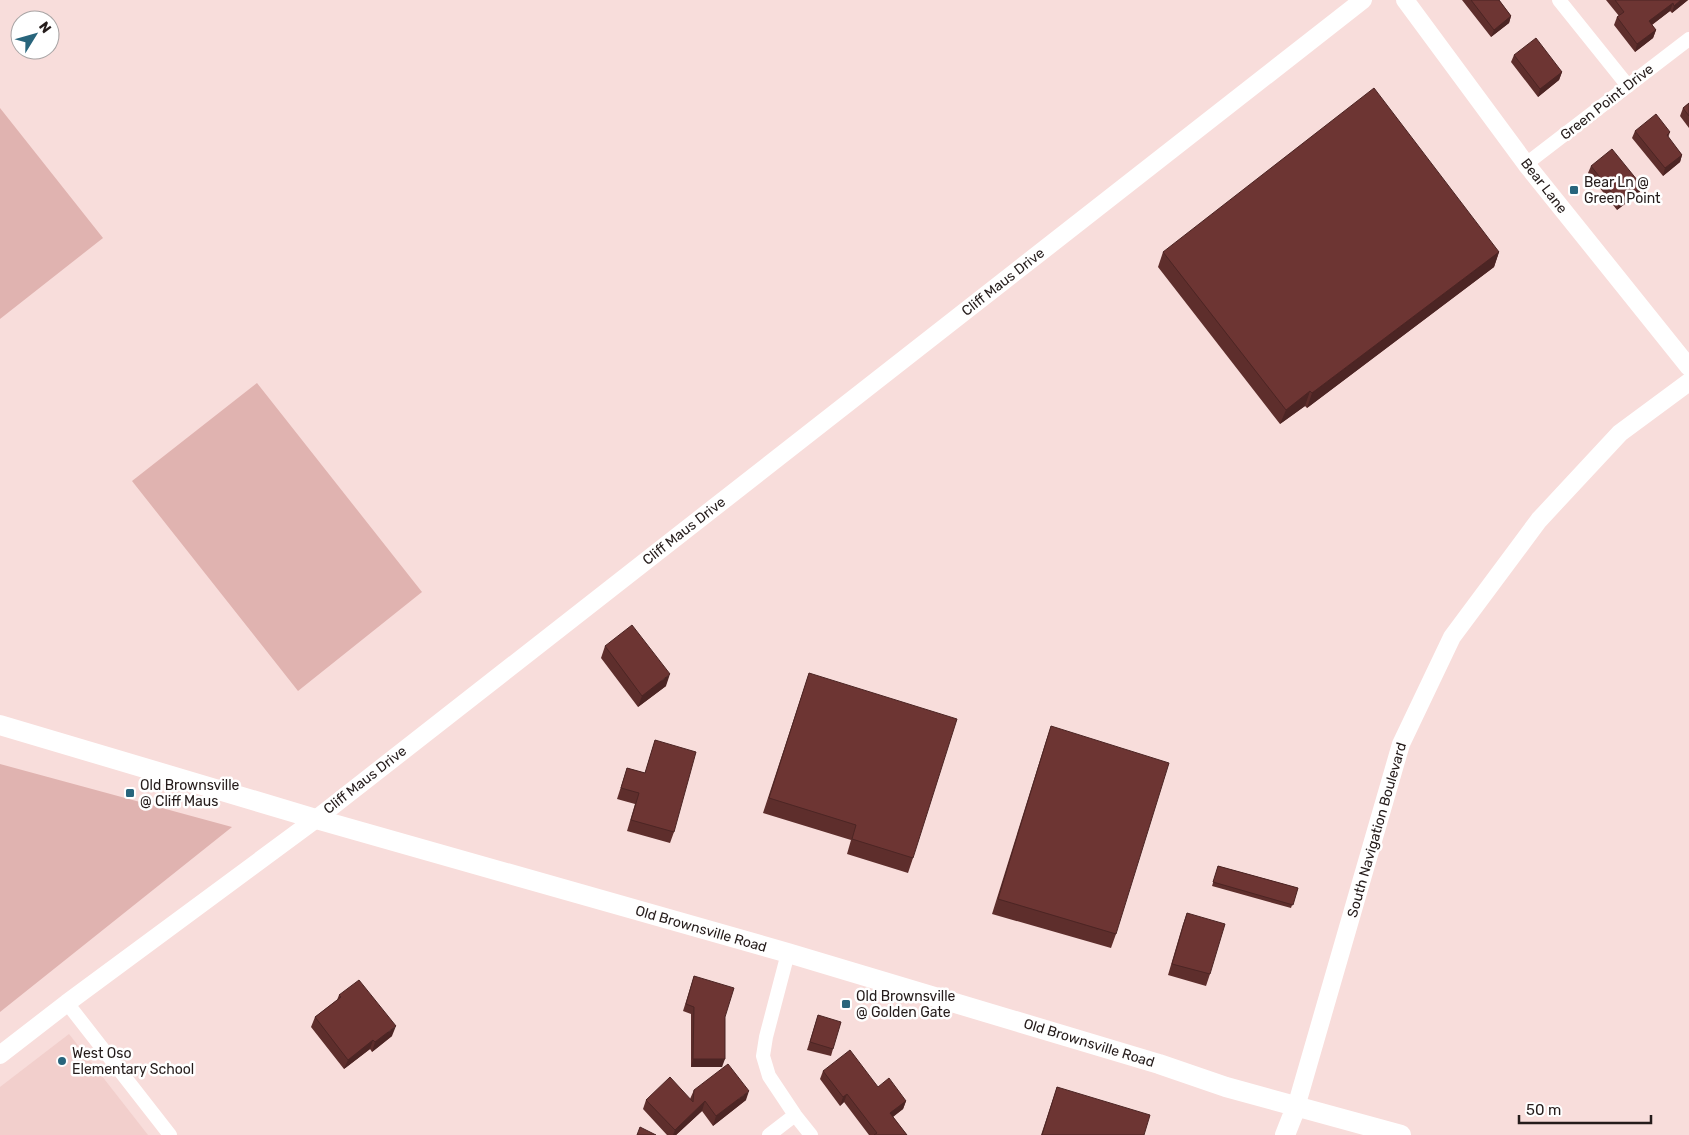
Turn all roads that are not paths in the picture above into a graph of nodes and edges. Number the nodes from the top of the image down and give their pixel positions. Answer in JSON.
{"nodes":[{"id":1,"x":1363,"y":0,"type":"edge"},
{"id":2,"x":1405,"y":0,"type":"edge"},
{"id":3,"x":1559,"y":0,"type":"edge"},
{"id":4,"x":1689,"y":39,"type":"edge"},
{"id":5,"x":1628,"y":86,"type":"junction"},
{"id":6,"x":1526,"y":164,"type":"junction"},
{"id":7,"x":1689,"y":367,"type":"edge"},
{"id":8,"x":1689,"y":382,"type":"edge"},
{"id":9,"x":0,"y":725,"type":"edge"},
{"id":10,"x":316,"y":818,"type":"junction"},
{"id":11,"x":788,"y":953,"type":"junction"},
{"id":12,"x":66,"y":1003,"type":"junction"},
{"id":13,"x":0,"y":1055,"type":"edge"},
{"id":14,"x":1296,"y":1107,"type":"junction"},
{"id":15,"x":795,"y":1115,"type":"junction"},
{"id":16,"x":170,"y":1135,"type":"edge"},
{"id":17,"x":769,"y":1135,"type":"edge"},
{"id":18,"x":811,"y":1135,"type":"edge"},
{"id":19,"x":1285,"y":1135,"type":"edge"},
{"id":20,"x":1401,"y":1135,"type":"edge"}],
"edges":[{"from":1,"to":10,"type":"street","name":"Cliff Maus Drive"},
{"from":2,"to":6,"type":"street","name":"Bear Lane"},
{"from":3,"to":5,"type":"street"},
{"from":4,"to":5,"type":"street","name":"Green Point Drive"},
{"from":5,"to":6,"type":"street","name":"Green Point Drive"},
{"from":6,"to":7,"type":"street","name":"Bear Lane"},
{"from":8,"to":14,"type":"street","name":"South Navigation Boulevard"},
{"from":9,"to":10,"type":"main road","name":"Old Brownsville Road"},
{"from":10,"to":11,"type":"main road","name":"Old Brownsville Road"},
{"from":10,"to":12,"type":"street","name":"Cliff Maus Drive"},
{"from":11,"to":14,"type":"main road","name":"Old Brownsville Road"},
{"from":11,"to":15,"type":"street"},
{"from":12,"to":13,"type":"street","name":"Cliff Maus Drive"},
{"from":12,"to":16,"type":"street"},
{"from":14,"to":19,"type":"main road"},
{"from":14,"to":20,"type":"main road","name":"Old Brownsville Road"},
{"from":15,"to":17,"type":"street"},
{"from":15,"to":18,"type":"street"}]}
